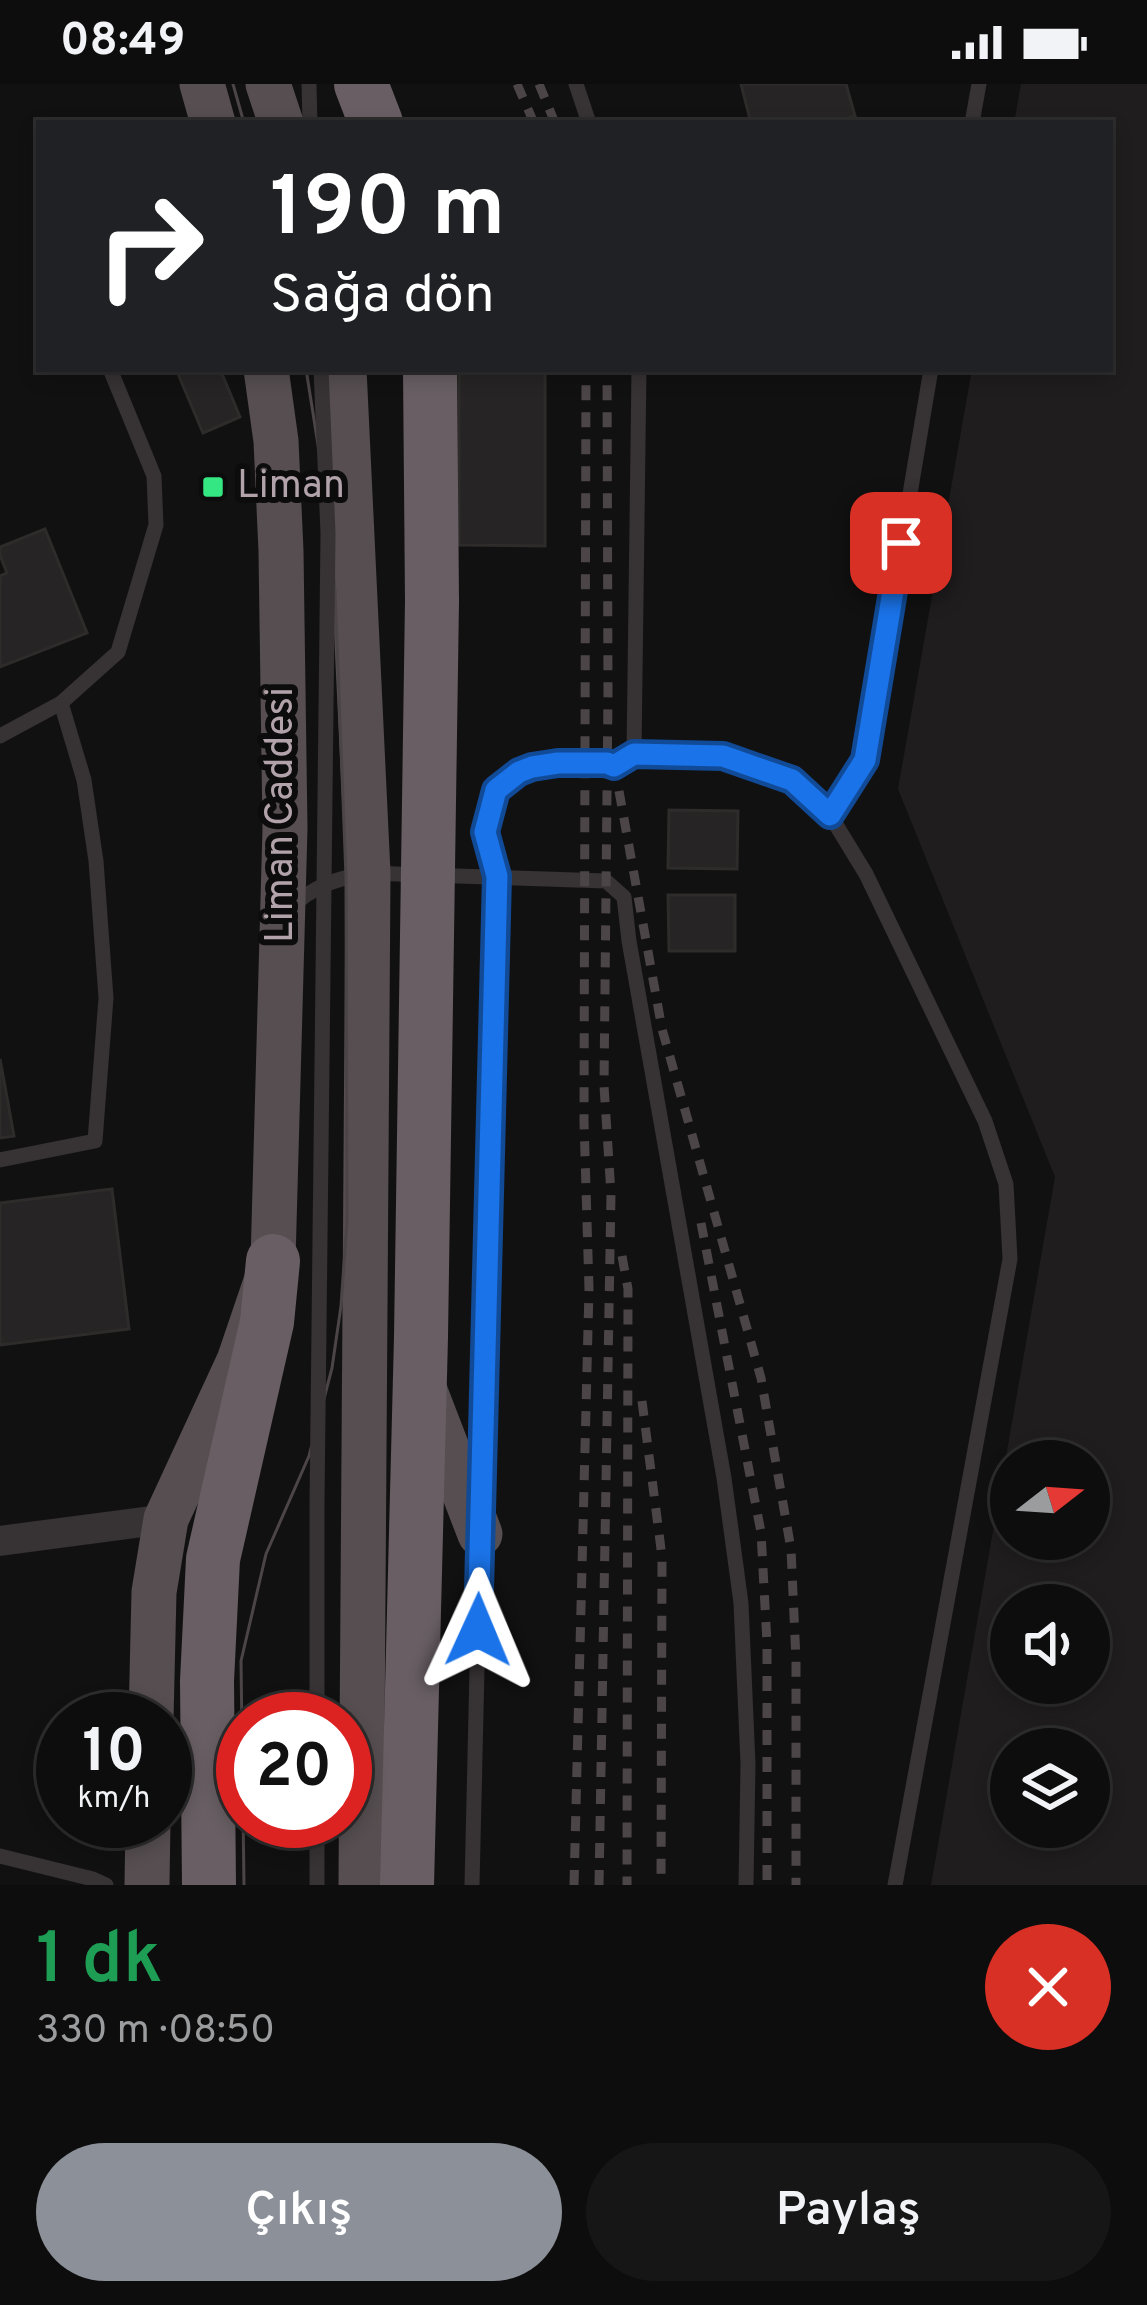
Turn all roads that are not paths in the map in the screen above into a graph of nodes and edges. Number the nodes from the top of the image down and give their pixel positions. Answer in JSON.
{"nodes":[{"id":1,"x":202,"y":84,"type":"edge"},
{"id":2,"x":268,"y":84,"type":"edge"},
{"id":3,"x":309,"y":84,"type":"edge"},
{"id":4,"x":361,"y":84,"type":"edge"},
{"id":5,"x":576,"y":84,"type":"edge"},
{"id":6,"x":979,"y":84,"type":"edge"},
{"id":7,"x":212,"y":120,"type":"edge"},
{"id":8,"x":280,"y":120,"type":"edge"},
{"id":9,"x":310,"y":120,"type":"edge"},
{"id":10,"x":375,"y":120,"type":"edge"},
{"id":11,"x":588,"y":120,"type":"edge"},
{"id":12,"x":973,"y":120,"type":"edge"},
{"id":13,"x":111,"y":372,"type":"edge"},
{"id":14,"x":266,"y":372,"type":"edge"},
{"id":15,"x":321,"y":372,"type":"edge"},
{"id":16,"x":344,"y":372,"type":"edge"},
{"id":17,"x":430,"y":372,"type":"edge"},
{"id":18,"x":639,"y":372,"type":"edge"},
{"id":19,"x":930,"y":372,"type":"edge"},
{"id":20,"x":62,"y":704,"type":"junction"},
{"id":21,"x":0,"y":736,"type":"edge"},
{"id":22,"x":634,"y":754,"type":"junction"},
{"id":23,"x":830,"y":815,"type":"junction"},
{"id":24,"x":368,"y":873,"type":"junction"},
{"id":25,"x":497,"y":876,"type":"junction"},
{"id":26,"x":283,"y":916,"type":"junction"},
{"id":27,"x":0,"y":1160,"type":"edge"},
{"id":28,"x":367,"y":1239,"type":"junction"},
{"id":29,"x":274,"y":1262,"type":"junction"},
{"id":30,"x":166,"y":1519,"type":"junction"},
{"id":31,"x":480,"y":1534,"type":"junction"},
{"id":32,"x":0,"y":1541,"type":"edge"},
{"id":33,"x":152,"y":1692,"type":"edge"},
{"id":34,"x":316,"y":1692,"type":"edge"},
{"id":35,"x":148,"y":1848,"type":"edge"},
{"id":36,"x":316,"y":1848,"type":"edge"},
{"id":37,"x":0,"y":1856,"type":"edge"},
{"id":38,"x":106,"y":1885,"type":"edge"},
{"id":39,"x":147,"y":1885,"type":"edge"},
{"id":40,"x":209,"y":1885,"type":"edge"},
{"id":41,"x":316,"y":1885,"type":"edge"},
{"id":42,"x":361,"y":1885,"type":"edge"},
{"id":43,"x":406,"y":1885,"type":"edge"},
{"id":44,"x":472,"y":1885,"type":"edge"},
{"id":45,"x":746,"y":1885,"type":"edge"},
{"id":46,"x":895,"y":1885,"type":"edge"}],
"edges":[{"from":1,"to":7,"type":"main road"},
{"from":2,"to":8,"type":"main road"},
{"from":3,"to":9,"type":"lane"},
{"from":4,"to":10,"type":"highway"},
{"from":5,"to":11,"type":"lane"},
{"from":6,"to":12,"type":"lane"},
{"from":13,"to":20,"type":"lane"},
{"from":14,"to":26,"type":"main road","name":"Liman Caddesi"},
{"from":15,"to":34,"type":"lane","bridge":true},
{"from":16,"to":24,"type":"main road"},
{"from":17,"to":43,"type":"highway","bridge":true},
{"from":18,"to":22,"type":"lane"},
{"from":19,"to":23,"type":"lane"},
{"from":20,"to":21,"type":"lane"},
{"from":20,"to":27,"type":"lane"},
{"from":22,"to":23,"type":"lane"},
{"from":22,"to":25,"type":"lane"},
{"from":23,"to":46,"type":"lane"},
{"from":24,"to":25,"type":"lane"},
{"from":24,"to":26,"type":"lane"},
{"from":24,"to":28,"type":"main road"},
{"from":25,"to":31,"type":"lane"},
{"from":25,"to":45,"type":"lane"},
{"from":26,"to":29,"type":"main road","name":"Liman Caddesi"},
{"from":28,"to":31,"type":"main road"},
{"from":28,"to":42,"type":"main road"},
{"from":29,"to":30,"type":"main road","name":"Liman Caddesi"},
{"from":29,"to":40,"type":"highway"},
{"from":30,"to":32,"type":"street"},
{"from":30,"to":33,"type":"main road","name":"Liman Caddesi"},
{"from":31,"to":44,"type":"lane"},
{"from":35,"to":39,"type":"main road"},
{"from":36,"to":41,"type":"lane"},
{"from":37,"to":38,"type":"lane"}]}
